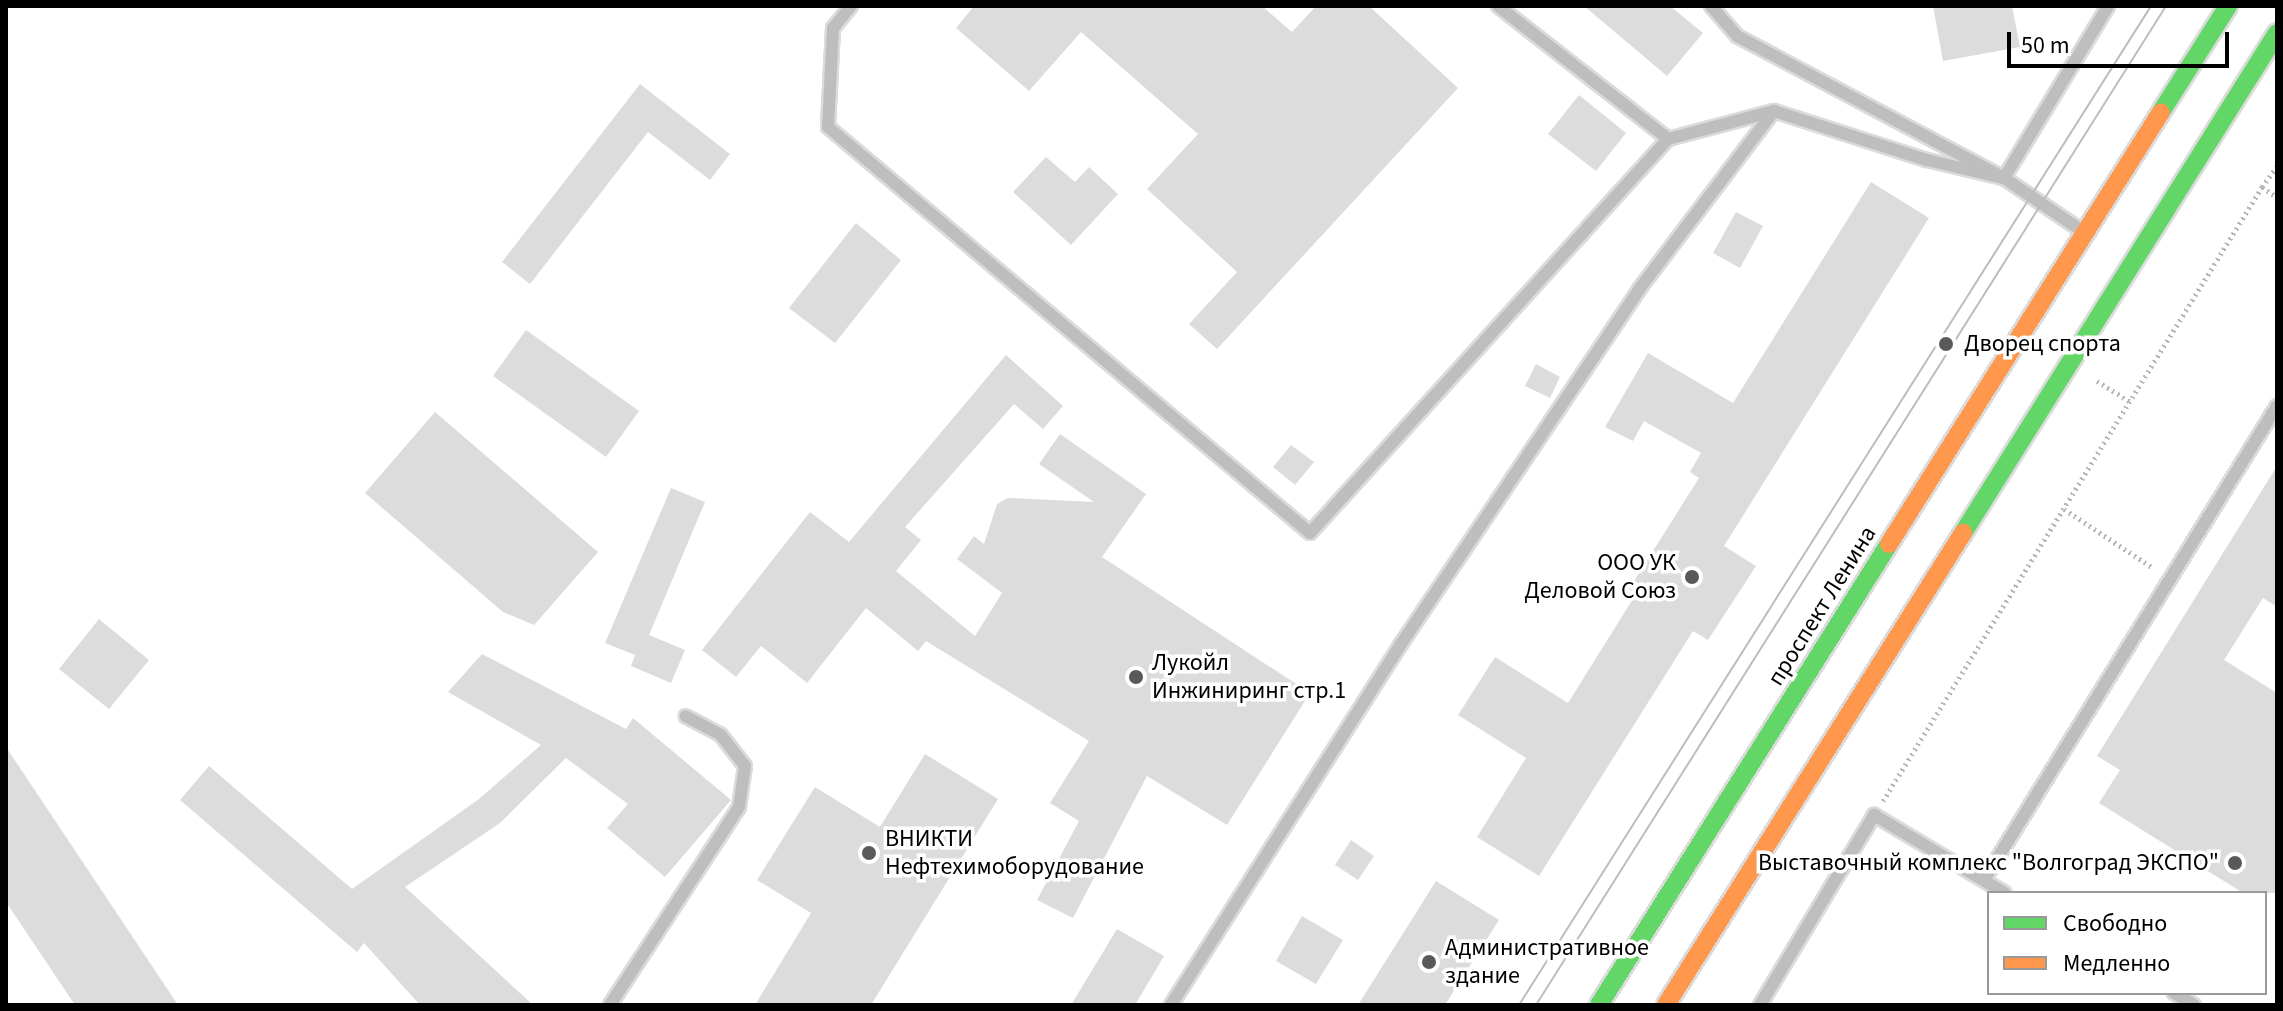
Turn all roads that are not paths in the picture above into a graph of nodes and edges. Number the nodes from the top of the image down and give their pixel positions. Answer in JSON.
{"nodes":[{"id":1,"x":851,"y":6,"type":"edge"},
{"id":2,"x":1498,"y":6,"type":"edge"},
{"id":3,"x":1711,"y":6,"type":"edge"},
{"id":4,"x":2108,"y":6,"type":"edge"},
{"id":5,"x":2228,"y":6,"type":"edge"},
{"id":6,"x":2277,"y":33,"type":"edge"},
{"id":7,"x":2277,"y":71,"type":"edge"},
{"id":8,"x":2251,"y":74,"type":"junction"},
{"id":9,"x":1774,"y":111,"type":"junction"},
{"id":10,"x":1668,"y":139,"type":"junction"},
{"id":11,"x":2004,"y":178,"type":"junction"},
{"id":12,"x":2090,"y":236,"type":"junction"},
{"id":13,"x":2277,"y":406,"type":"edge"},
{"id":14,"x":686,"y":716,"type":"dead end"},
{"id":15,"x":1984,"y":880,"type":"junction"},
{"id":16,"x":2002,"y":891,"type":"edge"},
{"id":17,"x":610,"y":1005,"type":"edge"},
{"id":18,"x":1171,"y":1005,"type":"edge"},
{"id":19,"x":1599,"y":1005,"type":"edge"},
{"id":20,"x":1666,"y":1005,"type":"edge"},
{"id":21,"x":1760,"y":1005,"type":"edge"}],
"edges":[{"from":1,"to":10,"type":"lane"},
{"from":2,"to":10,"type":"lane"},
{"from":3,"to":11,"type":"lane"},
{"from":4,"to":11,"type":"lane"},
{"from":5,"to":12,"type":"main road","name":"проспект Ленина"},
{"from":6,"to":8,"type":"main road"},
{"from":7,"to":8,"type":"lane"},
{"from":8,"to":20,"type":"main road"},
{"from":9,"to":10,"type":"lane"},
{"from":9,"to":11,"type":"lane"},
{"from":9,"to":18,"type":"lane"},
{"from":11,"to":12,"type":"lane"},
{"from":12,"to":19,"type":"main road","name":"проспект Ленина"},
{"from":13,"to":15,"type":"lane"},
{"from":14,"to":17,"type":"lane"},
{"from":15,"to":16,"type":"lane"},
{"from":15,"to":21,"type":"lane"}]}
